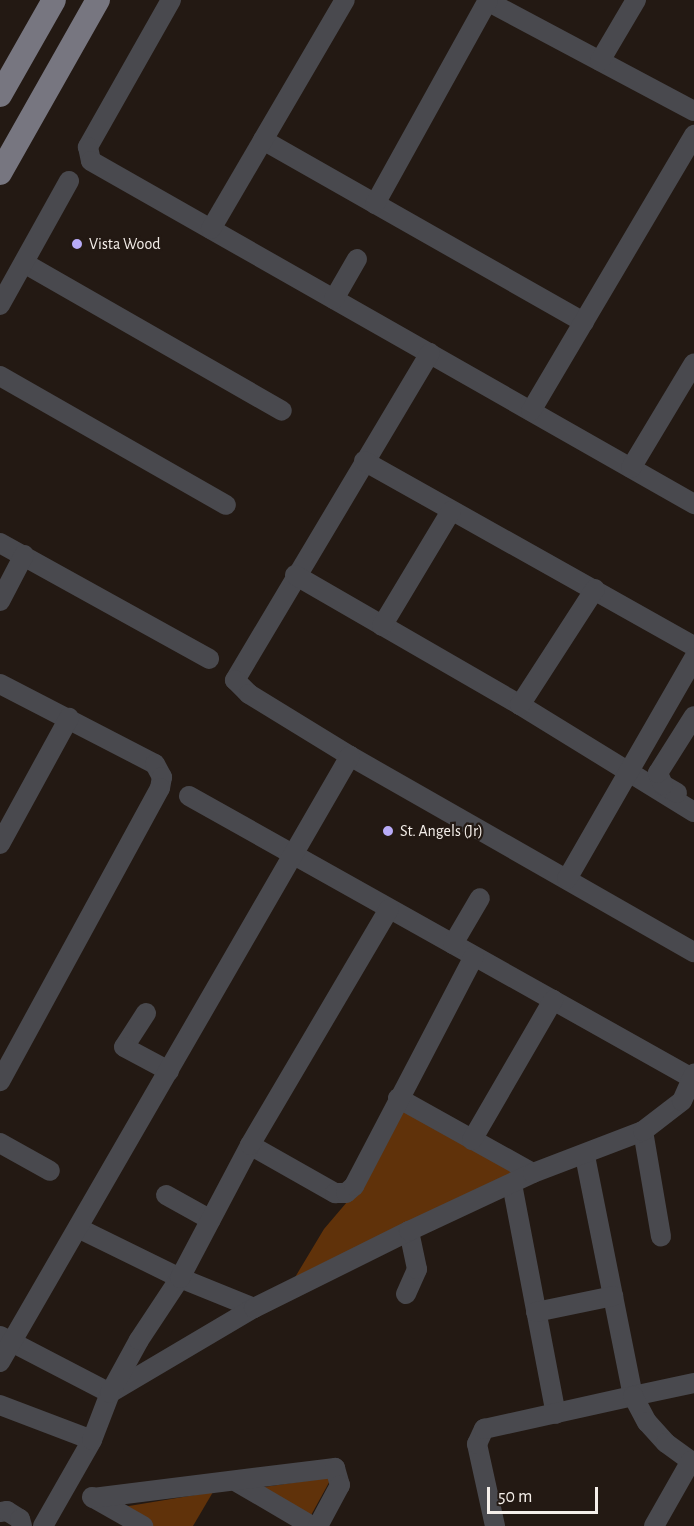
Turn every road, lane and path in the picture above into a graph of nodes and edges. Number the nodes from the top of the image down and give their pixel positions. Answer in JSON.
{"nodes":[{"id":1,"x":54,"y":0,"type":"edge"},
{"id":2,"x":98,"y":0,"type":"edge"},
{"id":3,"x":171,"y":0,"type":"edge"},
{"id":4,"x":345,"y":0,"type":"edge"},
{"id":5,"x":488,"y":0,"type":"edge"},
{"id":6,"x":636,"y":0,"type":"edge"},
{"id":7,"x":600,"y":61,"type":"junction"},
{"id":8,"x":10,"y":66,"type":"edge"},
{"id":9,"x":0,"y":95,"type":"edge"},
{"id":10,"x":694,"y":111,"type":"edge"},
{"id":11,"x":694,"y":135,"type":"edge"},
{"id":12,"x":263,"y":140,"type":"junction"},
{"id":13,"x":1,"y":167,"type":"edge"},
{"id":14,"x":69,"y":182,"type":"dead end"},
{"id":15,"x":375,"y":204,"type":"junction"},
{"id":16,"x":211,"y":229,"type":"junction"},
{"id":17,"x":357,"y":259,"type":"dead end"},
{"id":18,"x":24,"y":263,"type":"junction"},
{"id":19,"x":334,"y":299,"type":"junction"},
{"id":20,"x":0,"y":305,"type":"edge"},
{"id":21,"x":584,"y":322,"type":"junction"},
{"id":22,"x":429,"y":353,"type":"junction"},
{"id":23,"x":694,"y":363,"type":"edge"},
{"id":24,"x":0,"y":376,"type":"edge"},
{"id":25,"x":282,"y":411,"type":"dead end"},
{"id":26,"x":531,"y":411,"type":"junction"},
{"id":27,"x":364,"y":461,"type":"junction"},
{"id":28,"x":631,"y":468,"type":"junction"},
{"id":29,"x":694,"y":504,"type":"edge"},
{"id":30,"x":226,"y":505,"type":"dead end"},
{"id":31,"x":451,"y":511,"type":"junction"},
{"id":32,"x":0,"y":543,"type":"edge"},
{"id":33,"x":24,"y":555,"type":"junction"},
{"id":34,"x":295,"y":575,"type":"junction"},
{"id":35,"x":595,"y":589,"type":"junction"},
{"id":36,"x":0,"y":601,"type":"edge"},
{"id":37,"x":382,"y":626,"type":"junction"},
{"id":38,"x":694,"y":646,"type":"edge"},
{"id":39,"x":209,"y":660,"type":"dead end"},
{"id":40,"x":692,"y":666,"type":"edge"},
{"id":41,"x":0,"y":684,"type":"edge"},
{"id":42,"x":520,"y":705,"type":"junction"},
{"id":43,"x":694,"y":716,"type":"edge"},
{"id":44,"x":69,"y":718,"type":"junction"},
{"id":45,"x":350,"y":756,"type":"junction"},
{"id":46,"x":628,"y":772,"type":"junction"},
{"id":47,"x":189,"y":796,"type":"dead end"},
{"id":48,"x":694,"y":803,"type":"edge"},
{"id":49,"x":694,"y":812,"type":"edge"},
{"id":50,"x":0,"y":844,"type":"edge"},
{"id":51,"x":293,"y":854,"type":"junction"},
{"id":52,"x":567,"y":879,"type":"junction"},
{"id":53,"x":480,"y":898,"type":"dead end"},
{"id":54,"x":388,"y":909,"type":"junction"},
{"id":55,"x":453,"y":944,"type":"junction"},
{"id":56,"x":694,"y":952,"type":"edge"},
{"id":57,"x":474,"y":956,"type":"junction"},
{"id":58,"x":553,"y":1000,"type":"junction"},
{"id":59,"x":146,"y":1013,"type":"dead end"},
{"id":60,"x":169,"y":1071,"type":"junction"},
{"id":61,"x":693,"y":1076,"type":"edge"},
{"id":62,"x":0,"y":1082,"type":"edge"},
{"id":63,"x":399,"y":1098,"type":"junction"},
{"id":64,"x":643,"y":1131,"type":"junction"},
{"id":65,"x":472,"y":1140,"type":"junction"},
{"id":66,"x":0,"y":1143,"type":"edge"},
{"id":67,"x":250,"y":1145,"type":"junction"},
{"id":68,"x":585,"y":1156,"type":"junction"},
{"id":69,"x":50,"y":1171,"type":"dead end"},
{"id":70,"x":533,"y":1173,"type":"junction"},
{"id":71,"x":513,"y":1184,"type":"junction"},
{"id":72,"x":166,"y":1196,"type":"dead end"},
{"id":73,"x":211,"y":1220,"type":"junction"},
{"id":74,"x":78,"y":1228,"type":"junction"},
{"id":75,"x":409,"y":1231,"type":"junction"},
{"id":76,"x":661,"y":1236,"type":"dead end"},
{"id":77,"x":180,"y":1278,"type":"junction"},
{"id":78,"x":406,"y":1294,"type":"dead end"},
{"id":79,"x":613,"y":1296,"type":"junction"},
{"id":80,"x":254,"y":1308,"type":"junction"},
{"id":81,"x":536,"y":1312,"type":"junction"},
{"id":82,"x":5,"y":1340,"type":"edge"},
{"id":83,"x":0,"y":1362,"type":"edge"},
{"id":84,"x":694,"y":1383,"type":"edge"},
{"id":85,"x":110,"y":1393,"type":"junction"},
{"id":86,"x":633,"y":1396,"type":"junction"},
{"id":87,"x":0,"y":1405,"type":"edge"},
{"id":88,"x":556,"y":1414,"type":"junction"},
{"id":89,"x":92,"y":1440,"type":"junction"},
{"id":90,"x":692,"y":1462,"type":"edge"},
{"id":91,"x":237,"y":1482,"type":"junction"},
{"id":92,"x":69,"y":1484,"type":"junction"},
{"id":93,"x":93,"y":1498,"type":"junction"},
{"id":94,"x":0,"y":1512,"type":"edge"},
{"id":95,"x":22,"y":1526,"type":"edge"},
{"id":96,"x":43,"y":1526,"type":"edge"},
{"id":97,"x":143,"y":1526,"type":"edge"},
{"id":98,"x":312,"y":1526,"type":"edge"},
{"id":99,"x":318,"y":1526,"type":"edge"},
{"id":100,"x":495,"y":1526,"type":"edge"},
{"id":101,"x":654,"y":1526,"type":"edge"}],
"edges":[{"from":1,"to":8,"type":"main road"},
{"from":2,"to":13,"type":"main road"},
{"from":3,"to":16,"type":"street"},
{"from":4,"to":12,"type":"street"},
{"from":5,"to":7,"type":"street"},
{"from":5,"to":15,"type":"street"},
{"from":6,"to":7,"type":"street"},
{"from":7,"to":10,"type":"street"},
{"from":8,"to":9,"type":"main road"},
{"from":11,"to":21,"type":"street"},
{"from":12,"to":15,"type":"street"},
{"from":12,"to":16,"type":"street"},
{"from":14,"to":18,"type":"street"},
{"from":15,"to":21,"type":"street"},
{"from":16,"to":19,"type":"street"},
{"from":17,"to":19,"type":"street"},
{"from":18,"to":20,"type":"street"},
{"from":18,"to":25,"type":"street"},
{"from":19,"to":22,"type":"street"},
{"from":21,"to":26,"type":"street"},
{"from":22,"to":26,"type":"street"},
{"from":22,"to":27,"type":"street"},
{"from":23,"to":28,"type":"street"},
{"from":24,"to":30,"type":"street"},
{"from":26,"to":28,"type":"street"},
{"from":27,"to":31,"type":"street"},
{"from":27,"to":34,"type":"street"},
{"from":28,"to":29,"type":"street"},
{"from":31,"to":35,"type":"street"},
{"from":31,"to":37,"type":"street"},
{"from":32,"to":33,"type":"street"},
{"from":33,"to":36,"type":"street"},
{"from":33,"to":39,"type":"street"},
{"from":34,"to":37,"type":"street"},
{"from":34,"to":45,"type":"street"},
{"from":35,"to":38,"type":"street"},
{"from":35,"to":42,"type":"street"},
{"from":37,"to":42,"type":"street"},
{"from":40,"to":46,"type":"street"},
{"from":41,"to":44,"type":"street"},
{"from":42,"to":46,"type":"street"},
{"from":43,"to":48,"type":"street"},
{"from":44,"to":50,"type":"street"},
{"from":44,"to":62,"type":"street"},
{"from":45,"to":51,"type":"street"},
{"from":45,"to":52,"type":"street"},
{"from":46,"to":49,"type":"street"},
{"from":46,"to":52,"type":"street"},
{"from":47,"to":51,"type":"street"},
{"from":51,"to":54,"type":"street"},
{"from":51,"to":60,"type":"street"},
{"from":52,"to":56,"type":"street"},
{"from":53,"to":55,"type":"street"},
{"from":54,"to":55,"type":"street"},
{"from":54,"to":67,"type":"street"},
{"from":55,"to":57,"type":"street"},
{"from":57,"to":58,"type":"street"},
{"from":57,"to":63,"type":"street"},
{"from":58,"to":61,"type":"street"},
{"from":58,"to":65,"type":"street"},
{"from":59,"to":60,"type":"street"},
{"from":60,"to":74,"type":"street"},
{"from":61,"to":64,"type":"street"},
{"from":63,"to":65,"type":"street"},
{"from":63,"to":67,"type":"street"},
{"from":64,"to":68,"type":"street"},
{"from":64,"to":76,"type":"street"},
{"from":65,"to":70,"type":"street"},
{"from":66,"to":69,"type":"street"},
{"from":67,"to":73,"type":"street"},
{"from":68,"to":70,"type":"street"},
{"from":68,"to":79,"type":"street"},
{"from":70,"to":71,"type":"street"},
{"from":71,"to":75,"type":"street"},
{"from":71,"to":81,"type":"street"},
{"from":72,"to":73,"type":"street"},
{"from":73,"to":77,"type":"street"},
{"from":74,"to":77,"type":"street"},
{"from":74,"to":82,"type":"street"},
{"from":75,"to":78,"type":"street"},
{"from":75,"to":80,"type":"street"},
{"from":77,"to":80,"type":"street"},
{"from":77,"to":85,"type":"street"},
{"from":79,"to":81,"type":"street"},
{"from":79,"to":86,"type":"street"},
{"from":80,"to":85,"type":"street"},
{"from":81,"to":88,"type":"street"},
{"from":82,"to":83,"type":"street"},
{"from":82,"to":85,"type":"street"},
{"from":84,"to":86,"type":"street"},
{"from":85,"to":89,"type":"street"},
{"from":86,"to":88,"type":"street"},
{"from":86,"to":90,"type":"street"},
{"from":87,"to":89,"type":"street"},
{"from":88,"to":100,"type":"street"},
{"from":89,"to":92,"type":"street"},
{"from":90,"to":101,"type":"street"},
{"from":91,"to":93,"type":"street"},
{"from":91,"to":98,"type":"street"},
{"from":91,"to":99,"type":"street"},
{"from":92,"to":93,"type":"street"},
{"from":92,"to":96,"type":"street"},
{"from":93,"to":97,"type":"street"},
{"from":94,"to":95,"type":"street"}]}
